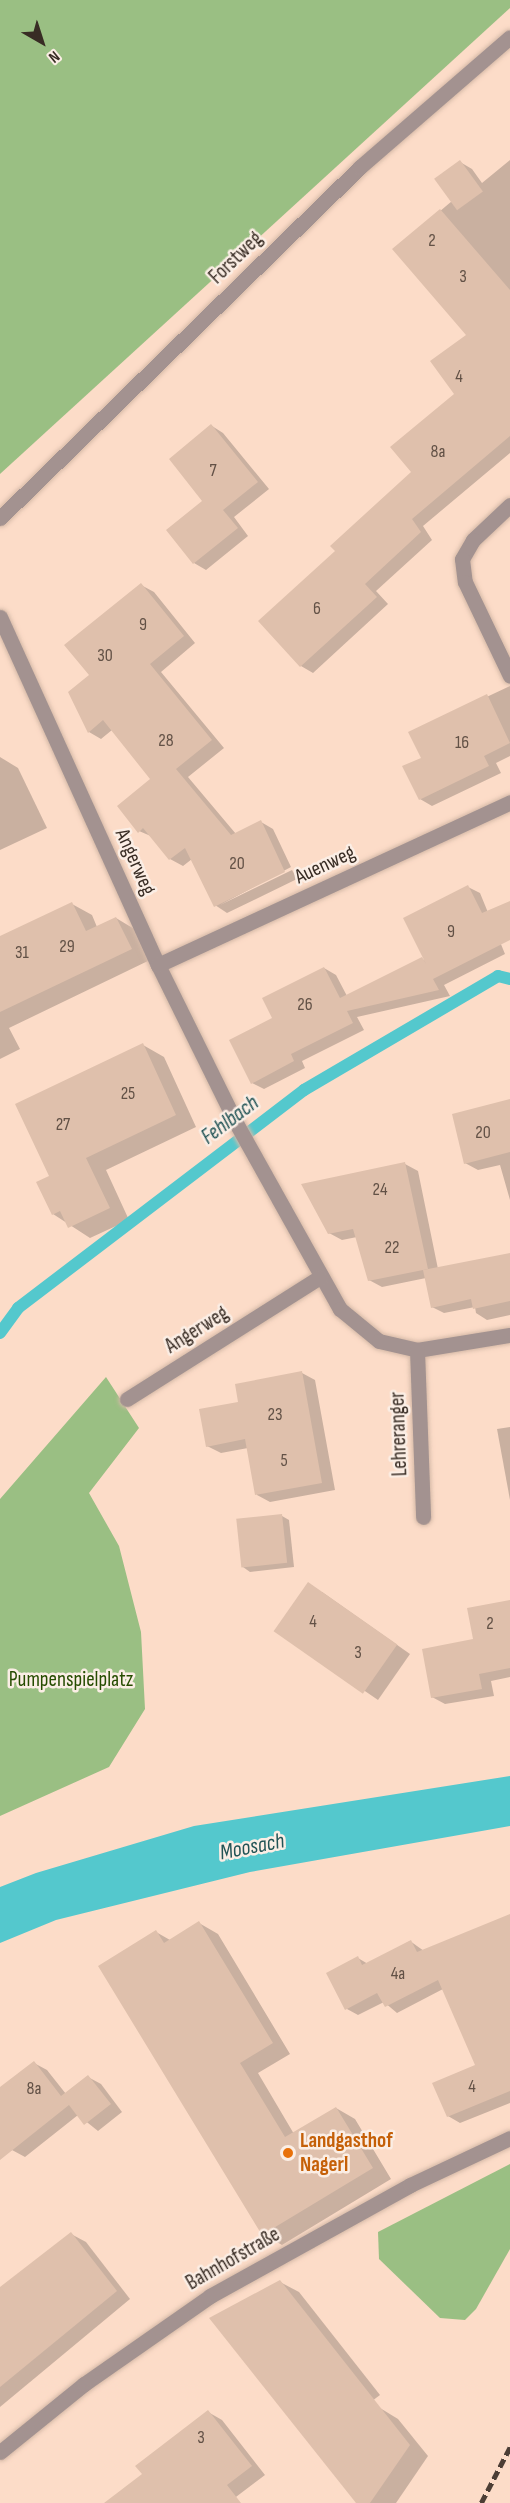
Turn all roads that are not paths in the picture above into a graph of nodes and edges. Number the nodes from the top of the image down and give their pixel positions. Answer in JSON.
{"nodes":[{"id":1,"x":510,"y":37,"type":"edge"},
{"id":2,"x":510,"y":504,"type":"edge"},
{"id":3,"x":0,"y":518,"type":"edge"},
{"id":4,"x":0,"y":617,"type":"edge"},
{"id":5,"x":510,"y":676,"type":"edge"},
{"id":6,"x":510,"y":802,"type":"edge"},
{"id":7,"x":158,"y":965,"type":"junction"},
{"id":8,"x":320,"y":1277,"type":"junction"},
{"id":9,"x":510,"y":1335,"type":"edge"},
{"id":10,"x":417,"y":1350,"type":"junction"},
{"id":11,"x":127,"y":1399,"type":"dead end"},
{"id":12,"x":423,"y":1517,"type":"dead end"},
{"id":13,"x":510,"y":2138,"type":"edge"},
{"id":14,"x":0,"y":2452,"type":"edge"}],
"edges":[{"from":1,"to":3,"type":"street","name":"Forstweg"},
{"from":2,"to":5,"type":"street"},
{"from":4,"to":7,"type":"street","name":"Angerweg"},
{"from":6,"to":7,"type":"street","name":"Auenweg"},
{"from":7,"to":8,"type":"street","name":"Angerweg"},
{"from":8,"to":10,"type":"street"},
{"from":8,"to":11,"type":"street","name":"Angerweg"},
{"from":9,"to":10,"type":"street"},
{"from":10,"to":12,"type":"street","name":"Lehreranger"},
{"from":13,"to":14,"type":"street","name":"Bahnhofstraße"}]}
